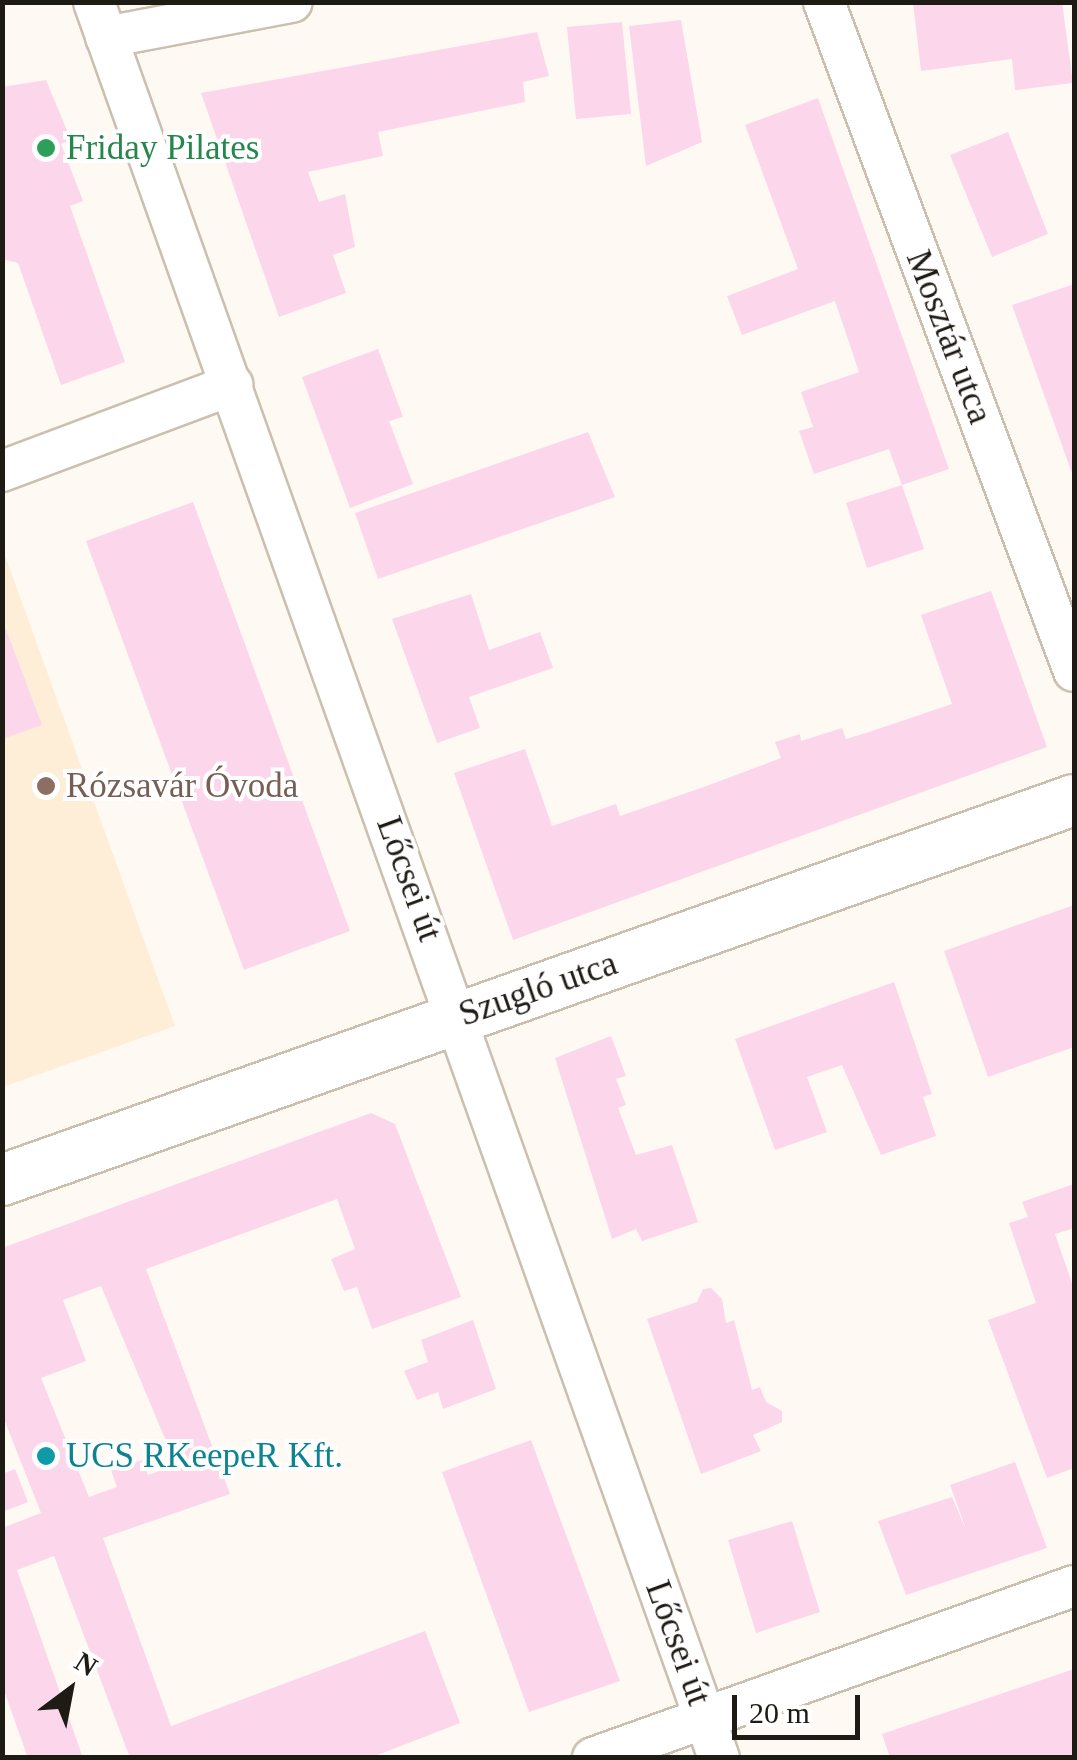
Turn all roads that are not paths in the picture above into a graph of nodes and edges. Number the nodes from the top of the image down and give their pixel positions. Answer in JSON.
{"nodes":[{"id":1,"x":292,"y":2,"type":"edge"},
{"id":2,"x":824,"y":2,"type":"edge"},
{"id":3,"x":100,"y":20,"type":"edge"},
{"id":4,"x":232,"y":385,"type":"junction"},
{"id":5,"x":2,"y":470,"type":"edge"},
{"id":6,"x":1074,"y":671,"type":"edge"},
{"id":7,"x":1074,"y":800,"type":"edge"},
{"id":8,"x":459,"y":1017,"type":"junction"},
{"id":9,"x":2,"y":1180,"type":"edge"},
{"id":10,"x":1074,"y":1586,"type":"edge"},
{"id":11,"x":705,"y":1718,"type":"junction"},
{"id":12,"x":593,"y":1758,"type":"edge"},
{"id":13,"x":719,"y":1758,"type":"edge"}],
"edges":[{"from":1,"to":3,"type":"street"},
{"from":2,"to":6,"type":"street","name":"Mosztár utca"},
{"from":3,"to":4,"type":"street","name":"Lőcsei út"},
{"from":4,"to":5,"type":"street"},
{"from":4,"to":8,"type":"street","name":"Lőcsei út"},
{"from":7,"to":8,"type":"street","name":"Szugló utca"},
{"from":8,"to":9,"type":"street","name":"Szugló utca"},
{"from":8,"to":11,"type":"street","name":"Lőcsei út"},
{"from":10,"to":11,"type":"street"},
{"from":11,"to":12,"type":"street"},
{"from":11,"to":13,"type":"street","name":"Lőcsei út"}]}
